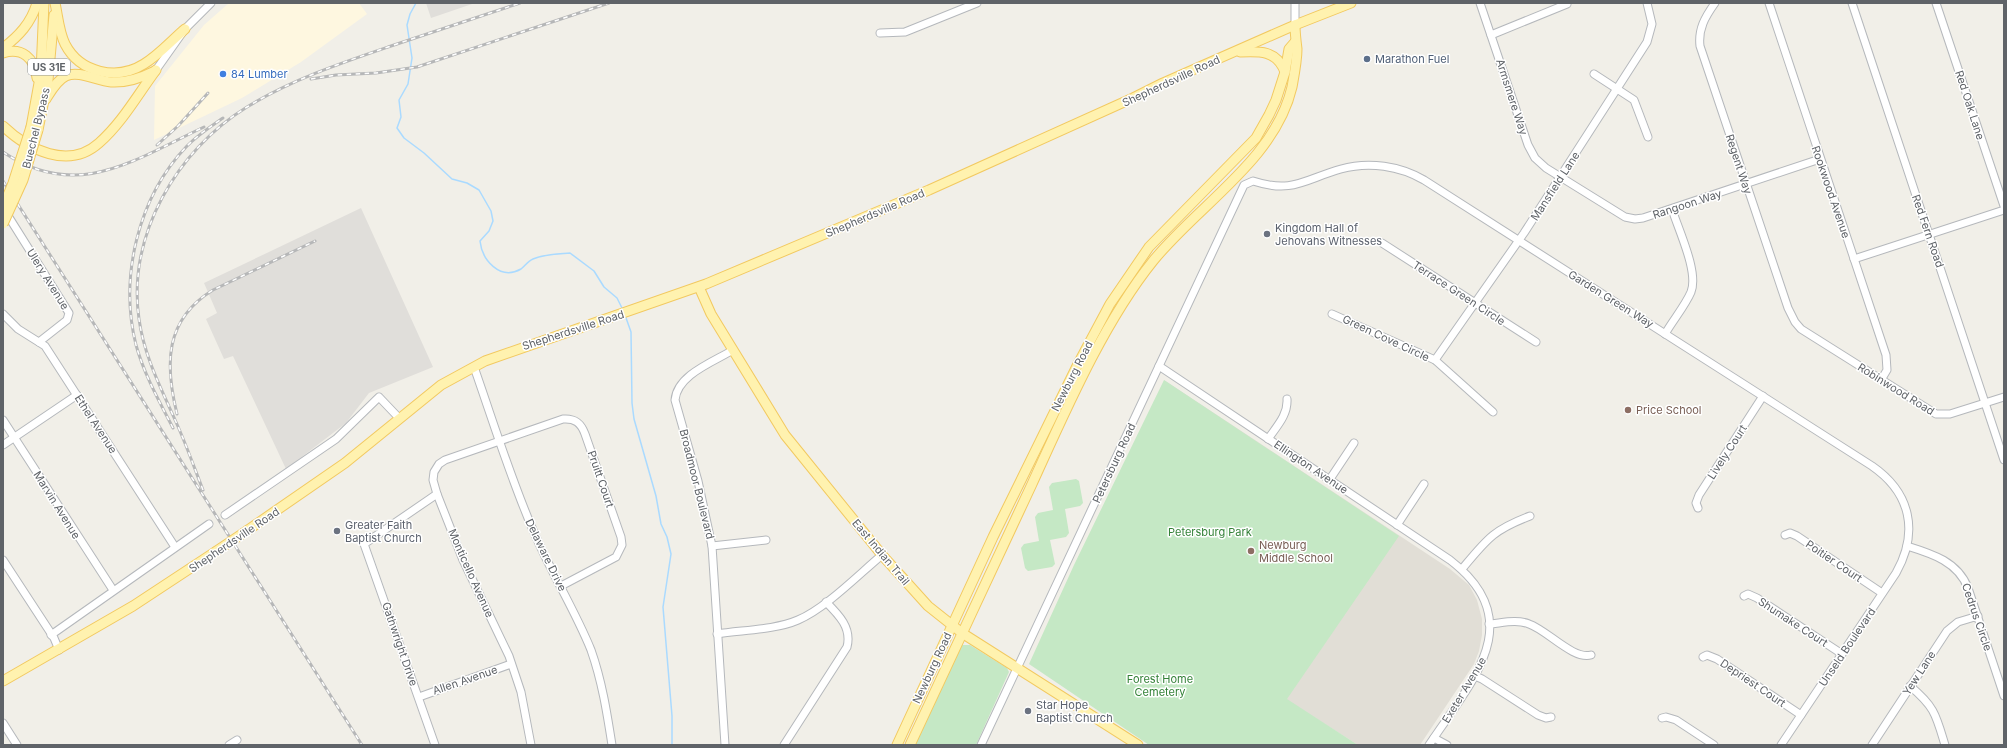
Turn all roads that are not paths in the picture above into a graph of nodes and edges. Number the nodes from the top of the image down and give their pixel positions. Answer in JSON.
{"nodes":[{"id":1,"x":37,"y":3,"type":"edge"},
{"id":2,"x":44,"y":3,"type":"edge"},
{"id":3,"x":54,"y":3,"type":"edge"},
{"id":4,"x":212,"y":3,"type":"edge"},
{"id":5,"x":977,"y":3,"type":"edge"},
{"id":6,"x":1295,"y":3,"type":"edge"},
{"id":7,"x":1351,"y":3,"type":"edge"},
{"id":8,"x":1480,"y":3,"type":"edge"},
{"id":9,"x":1647,"y":3,"type":"edge"},
{"id":10,"x":1715,"y":3,"type":"edge"},
{"id":11,"x":1769,"y":3,"type":"edge"},
{"id":12,"x":1852,"y":3,"type":"edge"},
{"id":13,"x":1936,"y":3,"type":"edge"},
{"id":14,"x":1567,"y":4,"type":"edge"},
{"id":15,"x":1295,"y":25,"type":"junction"},
{"id":16,"x":186,"y":29,"type":"junction"},
{"id":17,"x":880,"y":33,"type":"dead end"},
{"id":18,"x":1491,"y":34,"type":"junction"},
{"id":19,"x":1295,"y":42,"type":"junction"},
{"id":20,"x":3,"y":48,"type":"edge"},
{"id":21,"x":3,"y":53,"type":"edge"},
{"id":22,"x":1230,"y":53,"type":"junction"},
{"id":23,"x":156,"y":70,"type":"junction"},
{"id":24,"x":1285,"y":72,"type":"junction"},
{"id":25,"x":1594,"y":74,"type":"dead end"},
{"id":26,"x":1617,"y":88,"type":"junction"},
{"id":27,"x":38,"y":93,"type":"junction"},
{"id":28,"x":44,"y":100,"type":"junction"},
{"id":29,"x":3,"y":126,"type":"edge"},
{"id":30,"x":34,"y":128,"type":"junction"},
{"id":31,"x":1648,"y":137,"type":"dead end"},
{"id":32,"x":1820,"y":159,"type":"junction"},
{"id":33,"x":1561,"y":177,"type":"junction"},
{"id":34,"x":1248,"y":182,"type":"joint"},
{"id":35,"x":1746,"y":184,"type":"junction"},
{"id":36,"x":2004,"y":206,"type":"edge"},
{"id":37,"x":3,"y":207,"type":"edge"},
{"id":38,"x":1672,"y":209,"type":"junction"},
{"id":39,"x":2004,"y":210,"type":"edge"},
{"id":40,"x":3,"y":224,"type":"edge"},
{"id":41,"x":1930,"y":234,"type":"junction"},
{"id":42,"x":1519,"y":240,"type":"junction"},
{"id":43,"x":1382,"y":243,"type":"dead end"},
{"id":44,"x":1854,"y":259,"type":"junction"},
{"id":45,"x":699,"y":287,"type":"junction"},
{"id":46,"x":1475,"y":303,"type":"junction"},
{"id":47,"x":3,"y":314,"type":"edge"},
{"id":48,"x":1332,"y":314,"type":"dead end"},
{"id":49,"x":1797,"y":325,"type":"joint"},
{"id":50,"x":1665,"y":334,"type":"junction"},
{"id":51,"x":39,"y":342,"type":"junction"},
{"id":52,"x":1536,"y":342,"type":"dead end"},
{"id":53,"x":733,"y":350,"type":"junction"},
{"id":54,"x":1435,"y":360,"type":"junction"},
{"id":55,"x":1159,"y":366,"type":"junction"},
{"id":56,"x":474,"y":367,"type":"junction"},
{"id":57,"x":1881,"y":380,"type":"junction"},
{"id":58,"x":77,"y":395,"type":"junction"},
{"id":59,"x":1763,"y":396,"type":"junction"},
{"id":60,"x":2004,"y":396,"type":"edge"},
{"id":61,"x":1287,"y":399,"type":"dead end"},
{"id":62,"x":1985,"y":402,"type":"junction"},
{"id":63,"x":1492,"y":412,"type":"dead end"},
{"id":64,"x":399,"y":418,"type":"junction"},
{"id":65,"x":3,"y":420,"type":"edge"},
{"id":66,"x":14,"y":437,"type":"junction"},
{"id":67,"x":1268,"y":439,"type":"junction"},
{"id":68,"x":500,"y":441,"type":"junction"},
{"id":69,"x":1354,"y":443,"type":"dead end"},
{"id":70,"x":3,"y":445,"type":"edge"},
{"id":71,"x":2004,"y":460,"type":"edge"},
{"id":72,"x":1330,"y":479,"type":"junction"},
{"id":73,"x":1424,"y":484,"type":"dead end"},
{"id":74,"x":437,"y":494,"type":"junction"},
{"id":75,"x":1698,"y":508,"type":"dead end"},
{"id":76,"x":225,"y":515,"type":"dead end"},
{"id":77,"x":1530,"y":516,"type":"dead end"},
{"id":78,"x":209,"y":524,"type":"dead end"},
{"id":79,"x":1397,"y":525,"type":"junction"},
{"id":80,"x":1785,"y":535,"type":"dead end"},
{"id":81,"x":766,"y":540,"type":"dead end"},
{"id":82,"x":712,"y":546,"type":"junction"},
{"id":83,"x":1907,"y":546,"type":"junction"},
{"id":84,"x":175,"y":547,"type":"junction"},
{"id":85,"x":882,"y":555,"type":"junction"},
{"id":86,"x":3,"y":560,"type":"edge"},
{"id":87,"x":1462,"y":569,"type":"junction"},
{"id":88,"x":561,"y":586,"type":"junction"},
{"id":89,"x":113,"y":590,"type":"junction"},
{"id":90,"x":1882,"y":593,"type":"junction"},
{"id":91,"x":1744,"y":596,"type":"dead end"},
{"id":92,"x":826,"y":602,"type":"junction"},
{"id":93,"x":1978,"y":616,"type":"junction"},
{"id":94,"x":1489,"y":624,"type":"junction"},
{"id":95,"x":952,"y":626,"type":"junction"},
{"id":96,"x":962,"y":633,"type":"junction"},
{"id":97,"x":717,"y":634,"type":"junction"},
{"id":98,"x":52,"y":635,"type":"junction"},
{"id":99,"x":59,"y":650,"type":"junction"},
{"id":100,"x":1842,"y":654,"type":"junction"},
{"id":101,"x":1591,"y":655,"type":"dead end"},
{"id":102,"x":1703,"y":657,"type":"dead end"},
{"id":103,"x":511,"y":664,"type":"junction"},
{"id":104,"x":1018,"y":667,"type":"junction"},
{"id":105,"x":1475,"y":676,"type":"junction"},
{"id":106,"x":3,"y":681,"type":"edge"},
{"id":107,"x":1910,"y":686,"type":"junction"},
{"id":108,"x":2004,"y":696,"type":"edge"},
{"id":109,"x":419,"y":697,"type":"junction"},
{"id":110,"x":1801,"y":715,"type":"junction"},
{"id":111,"x":1551,"y":717,"type":"dead end"},
{"id":112,"x":1662,"y":718,"type":"dead end"},
{"id":113,"x":3,"y":723,"type":"edge"},
{"id":114,"x":1434,"y":738,"type":"junction"},
{"id":115,"x":237,"y":740,"type":"dead end"},
{"id":116,"x":17,"y":745,"type":"edge"},
{"id":117,"x":230,"y":745,"type":"edge"},
{"id":118,"x":435,"y":745,"type":"edge"},
{"id":119,"x":531,"y":745,"type":"edge"},
{"id":120,"x":612,"y":745,"type":"edge"},
{"id":121,"x":725,"y":745,"type":"edge"},
{"id":122,"x":784,"y":745,"type":"edge"},
{"id":123,"x":897,"y":745,"type":"edge"},
{"id":124,"x":910,"y":745,"type":"edge"},
{"id":125,"x":981,"y":745,"type":"edge"},
{"id":126,"x":1138,"y":745,"type":"edge"},
{"id":127,"x":1429,"y":745,"type":"edge"},
{"id":128,"x":1446,"y":745,"type":"edge"},
{"id":129,"x":1714,"y":745,"type":"edge"},
{"id":130,"x":1781,"y":745,"type":"edge"},
{"id":131,"x":1872,"y":745,"type":"edge"},
{"id":132,"x":1946,"y":745,"type":"edge"}],
"edges":[{"from":1,"to":20,"type":"main road"},
{"from":2,"to":27,"type":"main road","name":"Buechel Bypass","number":"US 31E"},
{"from":3,"to":16,"type":"main road"},
{"from":3,"to":28,"type":"main road","name":"Buechel Bypass","number":"US 31E"},
{"from":4,"to":16,"type":"street"},
{"from":5,"to":17,"type":"street"},
{"from":6,"to":15,"type":"street"},
{"from":7,"to":15,"type":"main road","name":"Shepherdsville Road"},
{"from":8,"to":18,"type":"street","name":"Armsmere Way"},
{"from":9,"to":26,"type":"street","name":"Mansfield Lane"},
{"from":10,"to":35,"type":"street","name":"Regent Way"},
{"from":11,"to":32,"type":"street","name":"Rookwood Avenue"},
{"from":12,"to":41,"type":"street","name":"Red Fern Road"},
{"from":13,"to":36,"type":"street","name":"Red Oak Lane"},
{"from":14,"to":18,"type":"street"},
{"from":15,"to":19,"type":"main road","name":"Newburg Road"},
{"from":15,"to":22,"type":"main road","name":"Shepherdsville Road"},
{"from":16,"to":23,"type":"street"},
{"from":18,"to":33,"type":"street","name":"Armsmere Way"},
{"from":19,"to":24,"type":"main road","name":"Newburg Road"},
{"from":19,"to":96,"type":"main road","name":"Newburg Road"},
{"from":21,"to":27,"type":"main road"},
{"from":22,"to":24,"type":"main road"},
{"from":22,"to":45,"type":"main road","name":"Shepherdsville Road"},
{"from":23,"to":28,"type":"main road"},
{"from":23,"to":29,"type":"main road"},
{"from":24,"to":95,"type":"main road","name":"Newburg Road"},
{"from":25,"to":26,"type":"street"},
{"from":26,"to":31,"type":"street"},
{"from":26,"to":33,"type":"street","name":"Mansfield Lane"},
{"from":27,"to":30,"type":"main road","name":"Buechel Bypass","number":"US 31E"},
{"from":28,"to":30,"type":"main road","name":"Buechel Bypass","number":"US 31E"},
{"from":30,"to":37,"type":"main road","name":"Buechel Bypass","number":"US 31E","bridge":true},
{"from":30,"to":40,"type":"main road","name":"Buechel Bypass","number":"US 31E","bridge":true},
{"from":32,"to":35,"type":"street","name":"Rangoon Way"},
{"from":32,"to":44,"type":"street","name":"Rookwood Avenue"},
{"from":33,"to":38,"type":"street","name":"Rangoon Way"},
{"from":33,"to":42,"type":"street","name":"Mansfield Lane"},
{"from":34,"to":42,"type":"street","name":"Garden Green Way"},
{"from":34,"to":55,"type":"street","name":"Petersburg Road"},
{"from":35,"to":38,"type":"street","name":"Rangoon Way"},
{"from":35,"to":49,"type":"street","name":"Regent Way"},
{"from":37,"to":51,"type":"street","name":"Ulery Avenue"},
{"from":38,"to":50,"type":"street"},
{"from":39,"to":41,"type":"street"},
{"from":41,"to":44,"type":"street"},
{"from":41,"to":62,"type":"street","name":"Red Fern Road"},
{"from":42,"to":46,"type":"street","name":"Mansfield Lane"},
{"from":42,"to":50,"type":"street","name":"Garden Green Way"},
{"from":43,"to":46,"type":"street","name":"Terrace Green Circle"},
{"from":44,"to":57,"type":"street","name":"Rookwood Avenue"},
{"from":45,"to":53,"type":"main road","name":"East Indian Trail"},
{"from":45,"to":56,"type":"main road","name":"Shepherdsville Road"},
{"from":46,"to":52,"type":"street","name":"Terrace Green Circle"},
{"from":46,"to":54,"type":"street","name":"Mansfield Lane"},
{"from":47,"to":51,"type":"street","name":"Ethel Avenue"},
{"from":48,"to":54,"type":"street","name":"Green Cove Circle"},
{"from":49,"to":57,"type":"street","name":"Robinwood Road"},
{"from":50,"to":59,"type":"street","name":"Garden Green Way"},
{"from":51,"to":58,"type":"street","name":"Ethel Avenue"},
{"from":53,"to":82,"type":"street","name":"Broadmoor Boulevard"},
{"from":53,"to":85,"type":"main road","name":"East Indian Trail"},
{"from":54,"to":63,"type":"street","name":"Green Cove Circle"},
{"from":55,"to":67,"type":"street","name":"Ellington Avenue"},
{"from":55,"to":104,"type":"street","name":"Petersburg Road"},
{"from":56,"to":64,"type":"main road","name":"Shepherdsville Road"},
{"from":56,"to":68,"type":"street","name":"Delaware Drive"},
{"from":57,"to":62,"type":"street","name":"Robinwood Road"},
{"from":58,"to":66,"type":"street"},
{"from":58,"to":84,"type":"street","name":"Ethel Avenue"},
{"from":59,"to":75,"type":"street","name":"Lively Court"},
{"from":59,"to":83,"type":"street","name":"Garden Green Way"},
{"from":60,"to":62,"type":"street","name":"Robinwood Road"},
{"from":61,"to":67,"type":"street"},
{"from":62,"to":71,"type":"street","name":"Red Fern Road"},
{"from":64,"to":76,"type":"street"},
{"from":64,"to":99,"type":"main road","name":"Shepherdsville Road","bridge":true},
{"from":65,"to":66,"type":"street","name":"Marvin Avenue"},
{"from":66,"to":70,"type":"street"},
{"from":66,"to":89,"type":"street","name":"Marvin Avenue"},
{"from":67,"to":72,"type":"street","name":"Ellington Avenue"},
{"from":68,"to":74,"type":"street","name":"Monticello Avenue"},
{"from":68,"to":88,"type":"street","name":"Delaware Drive"},
{"from":68,"to":88,"type":"street","name":"Pruitt Court"},
{"from":69,"to":72,"type":"street"},
{"from":72,"to":79,"type":"street","name":"Ellington Avenue"},
{"from":73,"to":79,"type":"street"},
{"from":74,"to":103,"type":"street","name":"Monticello Avenue"},
{"from":74,"to":109,"type":"street","name":"Gathwright Drive"},
{"from":77,"to":87,"type":"street"},
{"from":78,"to":84,"type":"street"},
{"from":79,"to":87,"type":"street","name":"Ellington Avenue"},
{"from":80,"to":90,"type":"street","name":"Poitier Court"},
{"from":81,"to":82,"type":"street"},
{"from":82,"to":97,"type":"street","name":"Broadmoor Boulevard"},
{"from":83,"to":90,"type":"street","name":"Unseld Boulevard"},
{"from":83,"to":93,"type":"street","name":"Cedrus Circle"},
{"from":84,"to":89,"type":"street"},
{"from":85,"to":92,"type":"street"},
{"from":85,"to":95,"type":"main road","name":"East Indian Trail"},
{"from":86,"to":98,"type":"street"},
{"from":87,"to":94,"type":"street","name":"Exeter Avenue"},
{"from":88,"to":120,"type":"street","name":"Delaware Drive"},
{"from":89,"to":98,"type":"street"},
{"from":90,"to":100,"type":"street","name":"Unseld Boulevard"},
{"from":91,"to":100,"type":"street","name":"Shumake Court"},
{"from":92,"to":97,"type":"street"},
{"from":92,"to":122,"type":"street"},
{"from":93,"to":107,"type":"street","name":"Yew Lane"},
{"from":93,"to":108,"type":"street","name":"Cedrus Circle"},
{"from":94,"to":101,"type":"street"},
{"from":94,"to":105,"type":"street","name":"Exeter Avenue"},
{"from":95,"to":96,"type":"main road","name":"East Indian Trail"},
{"from":95,"to":123,"type":"main road","name":"Newburg Road"},
{"from":96,"to":104,"type":"main road","name":"East Indian Trail"},
{"from":96,"to":124,"type":"main road","name":"Newburg Road"},
{"from":97,"to":121,"type":"street","name":"Broadmoor Boulevard"},
{"from":98,"to":99,"type":"street"},
{"from":99,"to":106,"type":"main road","name":"Shepherdsville Road"},
{"from":100,"to":110,"type":"street","name":"Unseld Boulevard"},
{"from":102,"to":110,"type":"street","name":"Depriest Court"},
{"from":103,"to":109,"type":"street","name":"Allen Avenue"},
{"from":103,"to":119,"type":"street","name":"Monticello Avenue"},
{"from":104,"to":125,"type":"street","name":"Petersburg Road"},
{"from":104,"to":126,"type":"main road","name":"East Indian Trail"},
{"from":105,"to":111,"type":"street"},
{"from":105,"to":114,"type":"street","name":"Exeter Avenue"},
{"from":107,"to":131,"type":"street","name":"Yew Lane"},
{"from":107,"to":132,"type":"street"},
{"from":109,"to":118,"type":"street","name":"Gathwright Drive"},
{"from":110,"to":130,"type":"street","name":"Unseld Boulevard"},
{"from":112,"to":129,"type":"street"},
{"from":113,"to":116,"type":"street"},
{"from":114,"to":127,"type":"street","name":"Exeter Avenue"},
{"from":114,"to":128,"type":"street"},
{"from":115,"to":117,"type":"street"}]}
